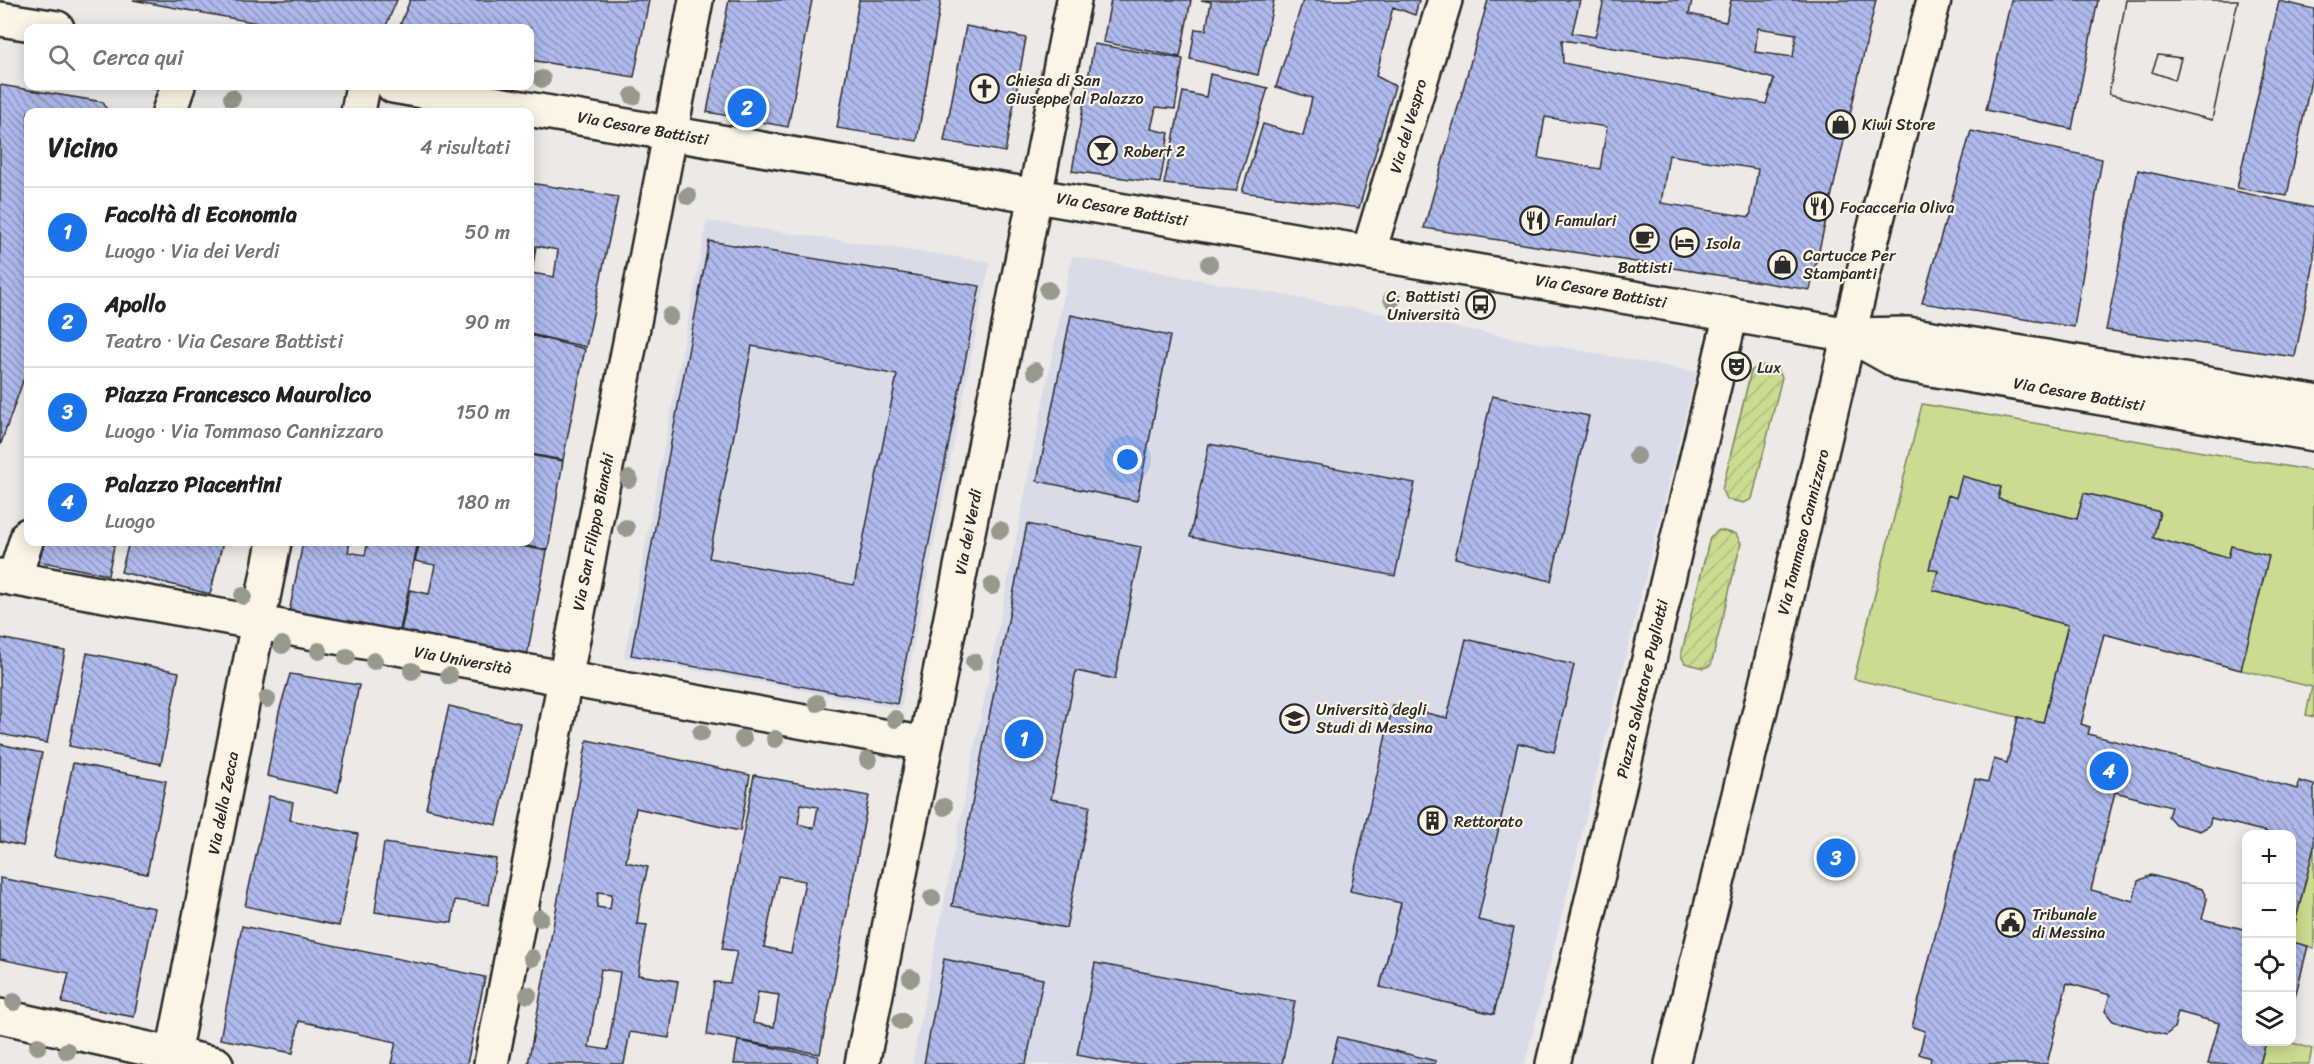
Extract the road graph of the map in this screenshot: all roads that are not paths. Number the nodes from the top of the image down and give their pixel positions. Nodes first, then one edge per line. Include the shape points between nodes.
1 (696, 0) edge
2 (1074, 0) edge
3 (1445, 0) edge
4 (1934, 0) edge
5 (0, 19) edge
6 (32, 24) edge
7 (177, 90) edge
8 (362, 90) edge
9 (417, 90) edge
10 (170, 108) edge
11 (359, 108) edge
12 (525, 108) edge
13 (534, 109) edge
14 (670, 132) junction
15 (1035, 194) junction
16 (1369, 251) junction
17 (1731, 314) junction
18 (1850, 335) junction
19 (2314, 402) edge
20 (2314, 434) edge
21 (24, 543) edge
22 (273, 546) edge
23 (7, 578) edge
24 (258, 624) junction
25 (565, 679) junction
26 (926, 744) junction
27 (0, 1016) edge
28 (172, 1059) edge
29 (216, 1064) edge
30 (491, 1064) edge
31 (862, 1064) edge
32 (1553, 1064) edge
33 (1672, 1064) edge

1 - 14 street, Via San Filippo Bianchi
2 - 15 street, Via dei Verdi
3 - 16 street, Via del Vespro
4 - 18 street, Via Tommaso Cannizzaro
5 - 6 street
7 - 10 street
8 - 11 street
9 - 12 street, Via Cesare Battisti
13 - 14 street, Via Cesare Battisti
14 - 15 street, Via Cesare Battisti
14 - 25 street, Via San Filippo Bianchi
15 - 16 street, Via Cesare Battisti
15 - 26 street, Via dei Verdi
16 - 17 street, Via Cesare Battisti
17 - 18 street, Via Cesare Battisti
17 - 32 street, Piazza Salvatore Pugliatti
18 - 19 street, Via Cesare Battisti via 1908,334
18 - 20 street, Via Cesare Battisti via 1902,364
18 - 33 street, Via Tommaso Cannizzaro
21 - 23 street
22 - 24 street, Via della Zecca
23 - 24 street, Via Università
24 - 25 street, Via Università
24 - 28 street, Via della Zecca
25 - 26 street, Via Università
25 - 30 street, Via San Filippo Bianchi
26 - 31 street, Via dei Verdi
27 - 28 street
28 - 29 street

